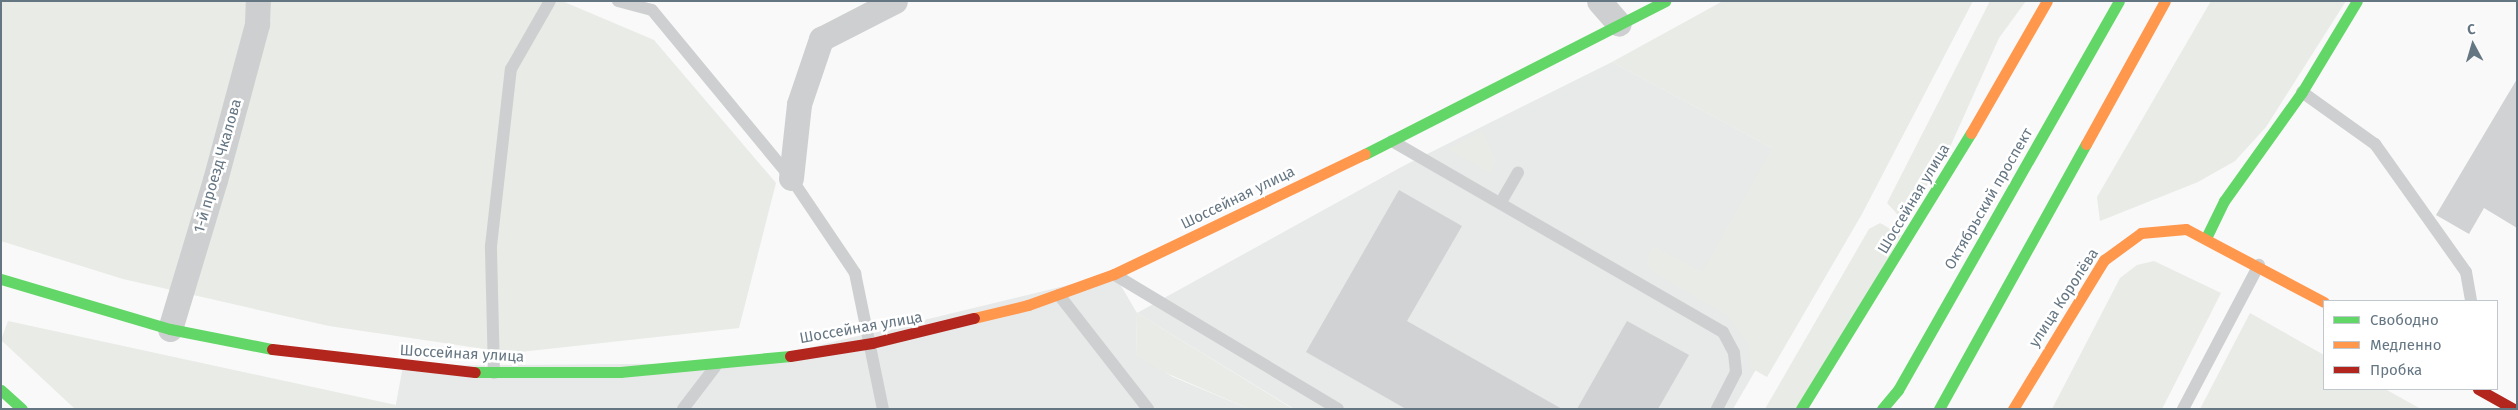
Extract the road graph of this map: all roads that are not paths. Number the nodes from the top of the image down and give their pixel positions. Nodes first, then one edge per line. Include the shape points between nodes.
1 (258, 1) edge
2 (550, 1) edge
3 (618, 1) edge
4 (895, 1) edge
5 (1599, 1) edge
6 (1665, 1) edge
7 (2047, 1) edge
8 (2119, 1) edge
9 (2166, 1) edge
10 (2357, 1) edge
11 (1619, 24) junction
12 (2302, 92) junction
13 (1392, 140) junction
14 (1518, 172) dead end
15 (791, 178) junction
16 (1501, 202) junction
17 (2206, 238) junction
18 (2259, 265) junction
19 (1114, 274) junction
20 (1, 279) edge
21 (1059, 295) junction
22 (2471, 300) edge
23 (2323, 301) edge
24 (170, 329) junction
25 (872, 343) junction
26 (717, 365) junction
27 (494, 373) junction
28 (1, 390) edge
29 (2480, 390) edge
30 (1152, 408) edge
31 (22, 409) edge
32 (683, 409) edge
33 (883, 409) edge
34 (1338, 409) edge
35 (1717, 409) edge
36 (1801, 409) edge
37 (1882, 409) edge
38 (1939, 409) edge
39 (2012, 409) edge
40 (2183, 409) edge
41 (2514, 409) edge

1 - 24 street, 1-й проезд Чкалова via 257,24 216,180
2 - 27 lane via 511,70 491,246
3 - 15 lane via 652,10
4 - 15 street via 821,40 800,104
5 - 11 street
6 - 11 main road, Шоссейная улица
7 - 36 main road, Шоссейная улица via 1914,231
8 - 37 main road, Октябрьский проспект via 1898,390
9 - 38 main road
10 - 12 main road
11 - 13 main road, Шоссейная улица
12 - 17 main road via 2224,201
12 - 22 lane via 2376,144 2466,272
13 - 16 lane
13 - 19 main road, Шоссейная улица
14 - 16 lane
15 - 25 lane via 855,273
16 - 35 lane via 1723,332 1734,353 1736,372
17 - 18 main road, улица Королёва
17 - 39 main road, улица Королёва via 2186,229 2156,229 2114,249
18 - 23 main road, улица Королёва
18 - 40 lane
19 - 21 main road, Шоссейная улица
19 - 34 lane
20 - 24 main road, Шоссейная улица
21 - 25 main road, Шоссейная улица
21 - 30 lane
24 - 27 main road, Шоссейная улица via 277,350
25 - 26 main road, Шоссейная улица
25 - 33 lane
26 - 27 main road, Шоссейная улица via 620,372
26 - 32 lane
28 - 31 main road
29 - 41 main road

